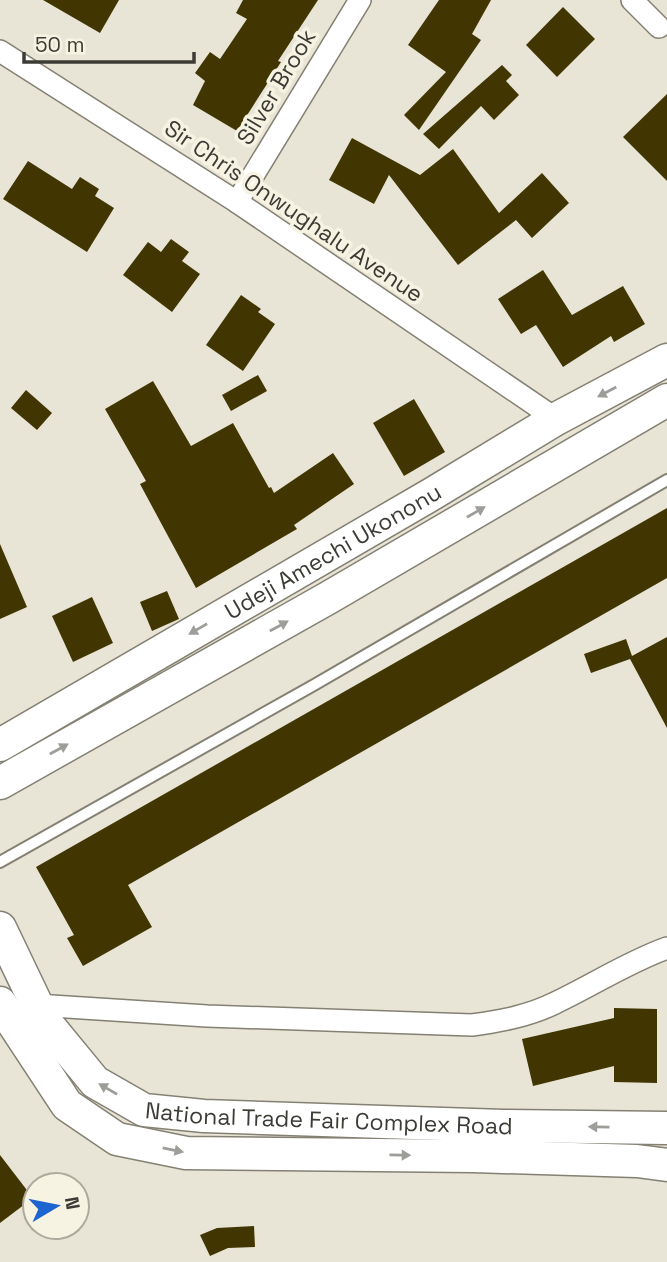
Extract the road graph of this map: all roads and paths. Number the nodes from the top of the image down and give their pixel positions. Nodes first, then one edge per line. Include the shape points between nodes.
1 (360, 0) edge
2 (632, 0) edge
3 (659, 27) dead end
4 (0, 51) edge
5 (237, 202) junction
6 (667, 360) edge
7 (667, 400) edge
8 (556, 419) junction
9 (667, 480) edge
10 (0, 745) edge
11 (0, 783) edge
12 (0, 862) edge
13 (0, 928) edge
14 (667, 948) edge
15 (0, 1003) edge
16 (36, 1005) junction
17 (667, 1128) edge
18 (667, 1165) edge

1 - 5 street, Silver Brook
2 - 3 street
4 - 5 street, Sir Chris Onwughalu Avenue
5 - 8 street, Sir Chris Onwughalu Avenue
6 -> 8 main road, Udeji Amechi Ukononu
11 -> 7 main road, Udeji Amechi Ukononu
8 -> 10 main road, Udeji Amechi Ukononu
9 - 12 lane
13 - 16 main road, National Trade Fair Complex Road
14 - 16 street via 554,1004 510,1019 472,1025
15 -> 18 main road, National Trade Fair Complex Road via 67,1105 117,1139 186,1153 500,1157
17 -> 16 main road, National Trade Fair Complex Road via 231,1117 144,1110 96,1082

